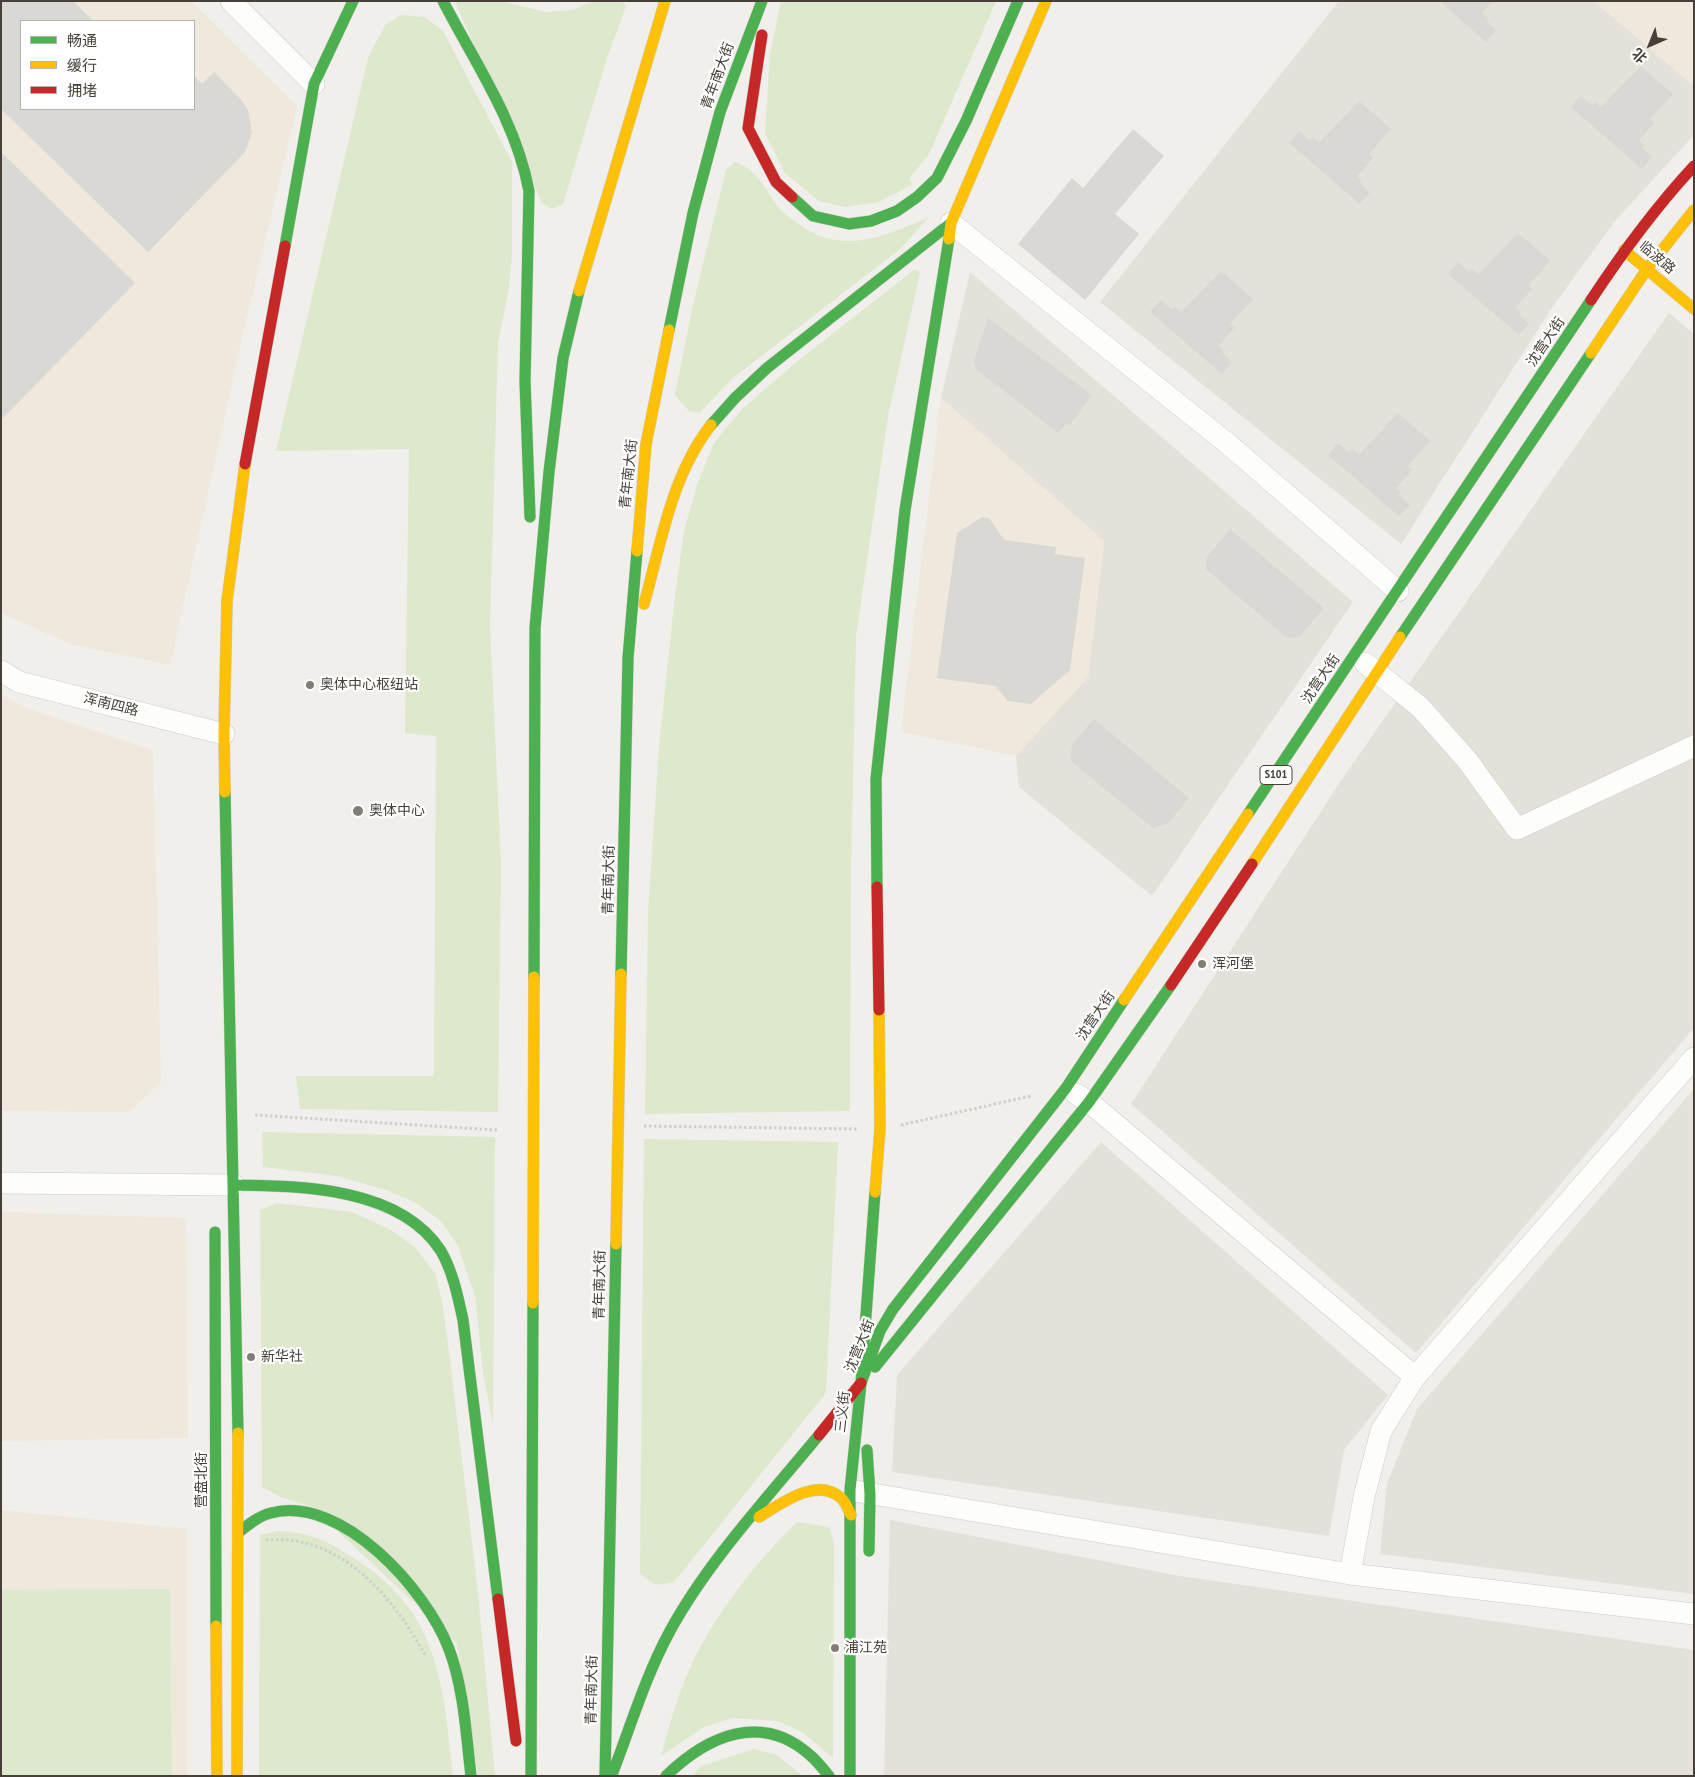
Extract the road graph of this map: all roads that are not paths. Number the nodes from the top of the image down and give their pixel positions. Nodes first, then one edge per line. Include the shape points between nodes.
1 (231, 1) edge
2 (353, 1) edge
3 (443, 1) edge
4 (665, 1) edge
5 (762, 1) edge
6 (768, 1) edge
7 (1018, 1) edge
8 (1046, 1) edge
9 (314, 84) junction
10 (1694, 166) edge
11 (1694, 210) edge
12 (951, 222) junction
13 (1651, 248) junction
14 (1624, 250) junction
15 (1646, 269) junction
16 (1694, 309) edge
17 (1398, 591) junction
18 (535, 628) junction
19 (1355, 656) junction
20 (628, 658) junction
21 (1, 670) edge
22 (1377, 672) junction
23 (224, 734) junction
24 (1694, 746) edge
25 (1694, 1058) edge
26 (1066, 1088) junction
27 (1089, 1102) junction
28 (1, 1183) edge
29 (221, 1187) junction
30 (215, 1223) dead end
31 (1415, 1377) junction
32 (861, 1383) junction
33 (860, 1492) junction
34 (851, 1515) junction
35 (744, 1526) junction
36 (238, 1537) junction
37 (869, 1562) dead end
38 (1350, 1574) junction
39 (1694, 1614) edge
40 (519, 1766) edge
41 (216, 1776) edge
42 (237, 1776) edge
43 (471, 1776) edge
44 (530, 1776) edge
45 (605, 1776) edge
46 (612, 1776) edge
47 (666, 1776) edge
48 (829, 1776) edge
49 (850, 1776) edge

1 - 9 street
2 - 9 main road
3 - 18 main road via 518,146 527,171 525,381
4 - 18 main road via 585,268 563,358
5 - 20 main road, 青年南大街 via 720,112 693,213 667,336 646,444
6 - 7 main road via 748,128 776,182 813,216 849,224 871,221 898,211 937,178 966,121
8 - 12 main road
9 - 23 main road via 236,516 227,602
10 - 13 main road, 沈营大街 / S101 via 1670,192
11 - 13 main road, 沈营大街 / S101
12 - 17 street via 1227,443
12 - 20 main road via 751,381 716,417 694,450 680,480
12 - 32 main road via 905,510 876,779 880,1129
13 - 14 main road, 沈营大街 / S101
13 - 15 main road, 沈营大街 / S101
14 - 15 main road, 临波路
14 - 17 main road, 沈营大街 / S101
15 - 16 main road, 临波路
15 - 22 main road, 沈营大街 / S101
17 - 19 main road, 沈营大街 / S101
18 - 44 main road
19 - 22 street
19 - 26 main road, 沈营大街 / S101
20 - 45 main road, 青年南大街
21 - 23 street, 浑南四路 via 19,682
22 - 24 street via 1420,706 1467,760 1517,829
22 - 27 main road, 沈营大街 / S101 via 1195,952
23 - 29 main road via 233,1113
25 - 31 street
26 - 27 street
26 - 32 main road, 沈营大街 / S101 via 893,1309 880,1331
27 - 31 street
27 - 32 main road, 沈营大街 / S101
28 - 29 street
29 - 36 main road
29 - 40 main road via 294,1185 322,1188 376,1204 397,1212 416,1226 434,1241 446,1260 463,1320
30 - 41 main road, 营盘北街
31 - 38 street via 1381,1431 1364,1497
32 - 33 main road, 三义街
32 - 33 main road, 三义街
32 - 35 main road
33 - 34 main road, 三义街
33 - 37 main road, 三义街
33 - 38 street
34 - 35 main road via 841,1498 830,1492 815,1491 801,1493
34 - 49 main road, 三义街
35 - 46 main road via 701,1582 670,1631 641,1694
36 - 42 main road
36 - 43 main road via 255,1521 275,1512 317,1516 353,1532 396,1567 434,1616 450,1650
38 - 39 street
47 - 48 main road via 700,1746 750,1731 782,1737 800,1747

